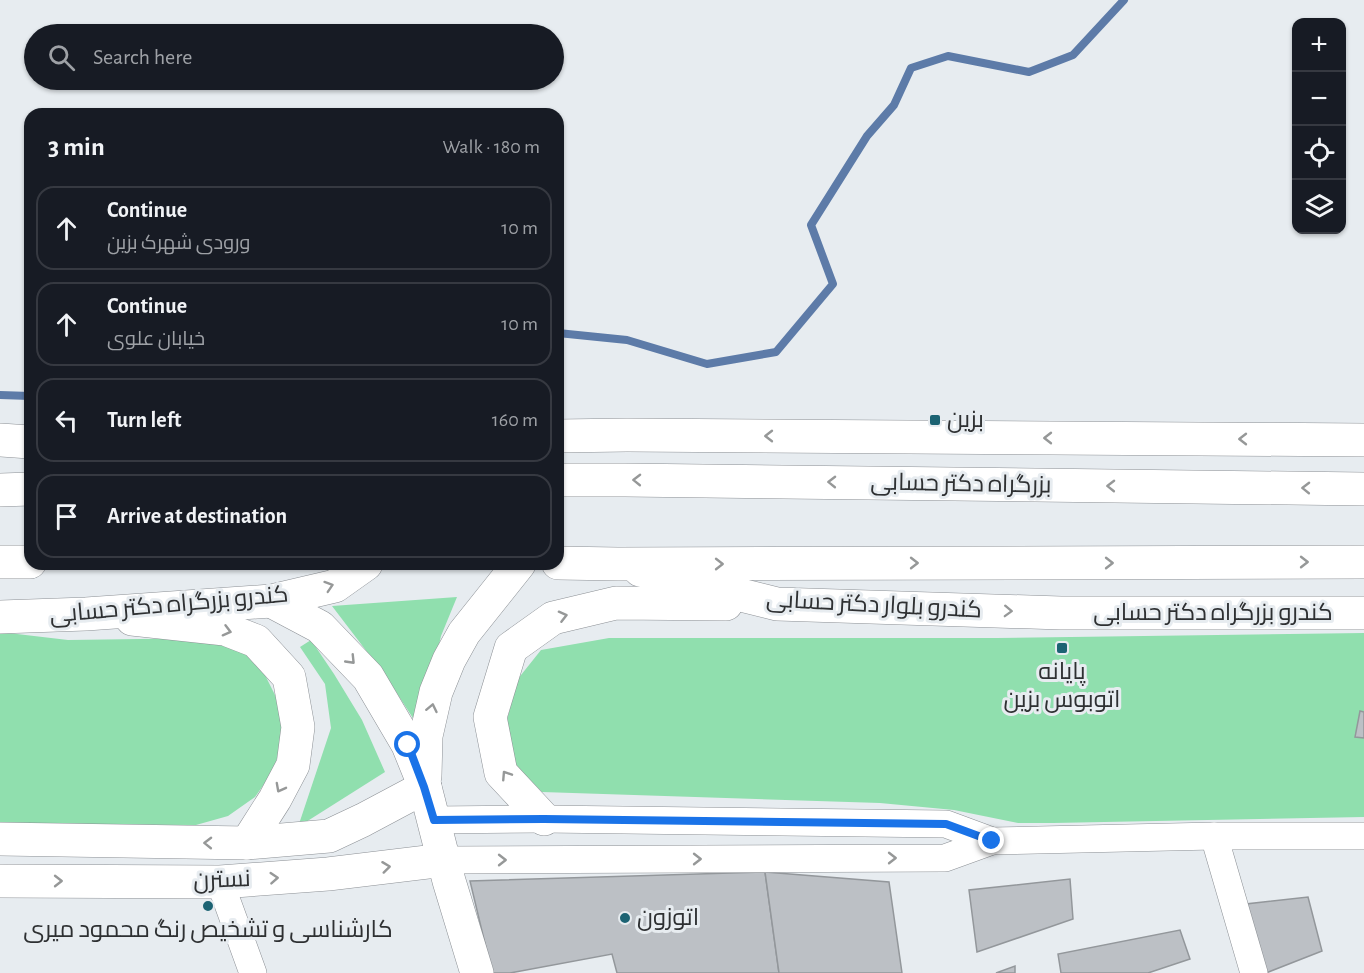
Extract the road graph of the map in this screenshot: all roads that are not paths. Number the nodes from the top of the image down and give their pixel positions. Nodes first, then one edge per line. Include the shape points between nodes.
1 (564, 436) edge
2 (0, 440) edge
3 (1364, 440) edge
4 (24, 442) edge
5 (564, 480) edge
6 (24, 489) edge
7 (1364, 489) edge
8 (0, 490) edge
9 (0, 562) edge
10 (24, 562) edge
11 (564, 562) edge
12 (1364, 562) edge
13 (618, 564) junction
14 (358, 570) edge
15 (514, 570) edge
16 (271, 601) junction
17 (777, 604) junction
18 (1061, 613) joint
19 (1364, 613) edge
20 (86, 614) junction
21 (0, 617) edge
22 (424, 787) junction
23 (544, 819) junction
24 (434, 820) junction
25 (329, 836) junction
26 (1214, 836) junction
27 (1364, 836) edge
28 (0, 839) edge
29 (992, 841) junction
30 (247, 843) junction
31 (444, 860) junction
32 (328, 874) junction
33 (0, 881) edge
34 (220, 882) junction
35 (253, 973) edge
36 (477, 973) edge
37 (1254, 973) edge

3 -> 1 main road
2 - 4 main road
7 -> 5 main road, بزرگراه دکتر حسابی
6 - 8 main road
9 - 10 main road
11 - 13 main road
13 -> 12 main road
13 - 17 main road, کندرو بلوار دکتر حسابی
16 -> 14 main road, کندرو بزرگراه دکتر حسابی via 335,586
22 -> 15 main road via 426,736 436,692 449,660 464,633
16 - 20 main road, کندرو بزرگراه دکتر حسابی
16 -> 22 main road via 320,627 368,676 408,745
17 -> 18 main road, کندرو بلوار دکتر حسابی
23 -> 17 main road via 501,773 490,717 511,648 553,618 616,603
18 - 19 main road, کندرو بزرگراه دکتر حسابی
20 - 21 main road, کندرو بزرگراه دکتر حسابی
20 -> 30 main road via 225,629 256,641 289,677 298,727 293,765
22 - 24 main road
22 - 25 main road, نسترن
23 - 24 street
23 - 29 street via 946,824
24 - 31 main road
25 - 30 main road, نسترن
25 - 32 main road via 343,844 343,859
26 - 27 street
26 - 29 street
26 - 37 street
30 -> 28 main road, نسترن
31 -> 29 street via 945,858
32 -> 31 main road, نسترن
31 - 36 main road
34 -> 32 main road, نسترن
33 -> 34 main road, نسترن
34 - 35 street

